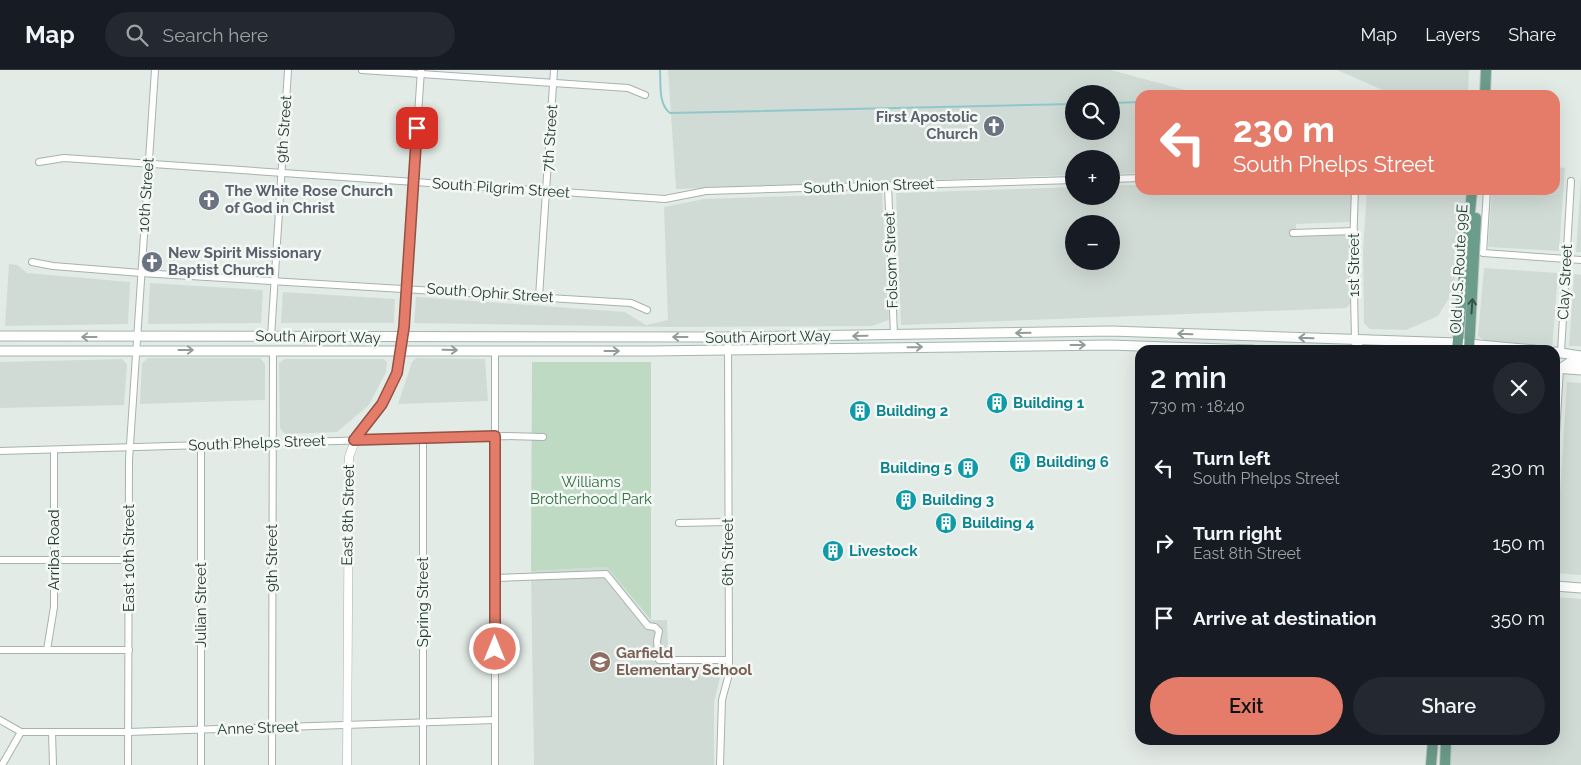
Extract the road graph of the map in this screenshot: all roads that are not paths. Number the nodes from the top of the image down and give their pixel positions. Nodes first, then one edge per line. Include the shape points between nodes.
1 (155, 70) edge
2 (288, 70) edge
3 (362, 70) edge
4 (554, 70) edge
5 (1480, 70) edge
6 (1486, 70) edge
7 (421, 72) edge
8 (554, 83) junction
9 (1479, 90) edge
10 (1485, 90) edge
11 (645, 95) dead end
12 (39, 162) dead end
13 (148, 164) junction
14 (281, 173) junction
15 (1135, 178) edge
16 (1120, 179) edge
17 (1065, 180) edge
18 (1571, 181) dead end
19 (414, 182) junction
20 (888, 185) junction
21 (546, 191) junction
22 (1355, 195) edge
23 (1472, 195) edge
24 (1479, 195) edge
25 (1487, 195) edge
26 (665, 199) joint
27 (1354, 231) junction
28 (1293, 232) dead end
29 (1566, 259) junction
30 (1581, 260) edge
31 (32, 262) dead end
32 (141, 273) junction
33 (273, 282) junction
34 (406, 289) junction
35 (539, 296) junction
36 (647, 310) dead end
37 (894, 335) junction
38 (0, 336) edge
39 (138, 337) junction
40 (270, 337) junction
41 (728, 337) junction
42 (403, 338) junction
43 (1355, 340) junction
44 (1358, 345) edge
45 (1440, 345) edge
46 (1457, 345) edge
47 (1469, 345) edge
48 (1558, 345) edge
49 (1135, 346) edge
50 (401, 349) junction
51 (728, 350) junction
52 (0, 351) edge
53 (137, 351) junction
54 (495, 351) junction
55 (273, 352) junction
56 (1560, 354) edge
57 (1581, 356) edge
58 (1581, 362) edge
59 (1560, 368) edge
60 (1560, 369) edge
61 (1581, 370) edge
62 (495, 436) junction
63 (543, 437) dead end
64 (423, 439) junction
65 (354, 440) junction
66 (273, 442) junction
67 (201, 445) junction
68 (130, 447) junction
69 (54, 450) junction
70 (0, 451) edge
71 (728, 522) junction
72 (679, 524) dead end
73 (0, 560) edge
74 (54, 560) junction
75 (128, 560) junction
76 (495, 578) junction
77 (1560, 586) edge
78 (1581, 588) edge
79 (0, 650) edge
80 (47, 650) junction
81 (128, 650) junction
82 (729, 660) junction
83 (0, 720) edge
84 (495, 720) junction
85 (423, 722) junction
86 (347, 724) junction
87 (272, 727) junction
88 (201, 730) junction
89 (21, 732) junction
90 (52, 732) junction
91 (128, 732) junction
92 (1433, 745) edge
93 (1446, 745) edge
94 (1450, 745) edge
95 (2, 765) edge
96 (53, 765) edge
97 (128, 765) edge
98 (201, 765) edge
99 (272, 765) edge
100 (347, 765) edge
101 (423, 765) edge
102 (495, 765) edge
103 (720, 765) edge
104 (1431, 765) edge
105 (1445, 765) edge
106 (1449, 765) edge

1 - 13 street, 10th Street
2 - 14 street, 9th Street
3 - 7 street
4 - 8 street, 7th Street
5 - 9 main road
6 - 10 main road
7 - 8 street
7 - 19 street, East 8th Street
8 - 11 street via 628,88
8 - 21 street, 7th Street
12 - 13 street, South Pilgrim Street via 64,158
13 - 14 street, South Pilgrim Street
13 - 32 street, 10th Street
14 - 19 street, South Pilgrim Street
14 - 33 street, 9th Street
15 - 16 street
17 - 20 street, South Union Street
18 - 29 street, Clay Street
19 - 21 street, South Pilgrim Street
19 - 34 street, East 8th Street
20 - 26 street, South Union Street via 706,191
20 - 37 street, Folsom Street
21 - 26 street, South Pilgrim Street
21 - 35 street, 7th Street
22 - 27 street, 1st Street
23 - 46 main road
47 -> 24 main road, Old U.S. Route 99E
25 - 29 street via 1483,253
27 - 28 street
27 - 43 street, 1st Street
29 - 30 street
29 - 48 street, Clay Street
31 - 32 street, South Ophir Street
32 - 33 street, South Ophir Street
32 - 39 street, 10th Street
33 - 34 street, South Ophir Street
33 - 40 street, 9th Street
34 - 35 street, South Ophir Street
34 - 42 street, East 8th Street
35 - 36 street, South Ophir Street via 630,303
37 -> 41 main road, South Airport Way
43 -> 37 main road, South Airport Way via 1111,331
39 -> 38 main road, South Airport Way
39 - 40 main road, South Airport Way
39 - 53 street, 10th Street
40 - 42 main road, South Airport Way
41 -> 42 main road, South Airport Way
41 - 51 street, 6th Street
42 - 50 street, East 8th Street
43 - 44 main road
43 - 45 main road, South Airport Way
51 -> 49 main road, South Airport Way
50 -> 54 main road, South Airport Way
50 - 55 main road, South Airport Way
50 - 65 street, East 8th Street via 397,373 388,395
54 -> 51 main road, South Airport Way
51 - 71 street, 6th Street
52 - 53 main road, South Airport Way
53 -> 55 main road, South Airport Way
53 - 68 street, East 10th Street
54 - 62 street
55 - 66 street, 9th Street
56 - 57 main road
58 - 59 main road
60 - 61 main road
62 - 63 street, South Phelps Street
62 - 64 street, South Phelps Street
62 - 76 street
64 - 65 street, South Phelps Street
64 - 85 street, Spring Street
65 - 66 street, South Phelps Street
65 - 86 street, East 8th Street via 348,464
66 - 67 street, South Phelps Street
66 - 87 street, 9th Street
67 - 68 street, South Phelps Street
67 - 88 street, Julian Street
68 - 69 street, South Phelps Street
68 - 75 street, East 10th Street
69 - 70 street, South Phelps Street
69 - 74 street, Arriba Road
71 - 72 street
71 - 82 street, 6th Street
73 - 74 street
74 - 75 street
74 - 80 street, Arriba Road via 54,607
75 - 81 street, East 10th Street
76 - 82 street via 606,574 648,626 659,631 659,660
76 - 84 street
77 - 78 main road
79 - 80 street
80 - 81 street
81 - 91 street, East 10th Street
82 - 103 street, 6th Street via 722,700
83 - 89 street
84 - 85 street, Anne Street
84 - 102 street
85 - 86 street, Anne Street
85 - 101 street, Spring Street
86 - 87 street, Anne Street
86 - 100 street, East 8th Street
87 - 88 street, Anne Street
87 - 99 street, 9th Street
88 - 91 street, Anne Street
88 - 98 street, Julian Street
89 - 90 street, Anne Street
89 - 95 street
90 - 91 street, Anne Street
90 - 96 street
91 - 97 street, East 10th Street
92 - 104 main road
93 - 105 main road
94 - 106 main road

